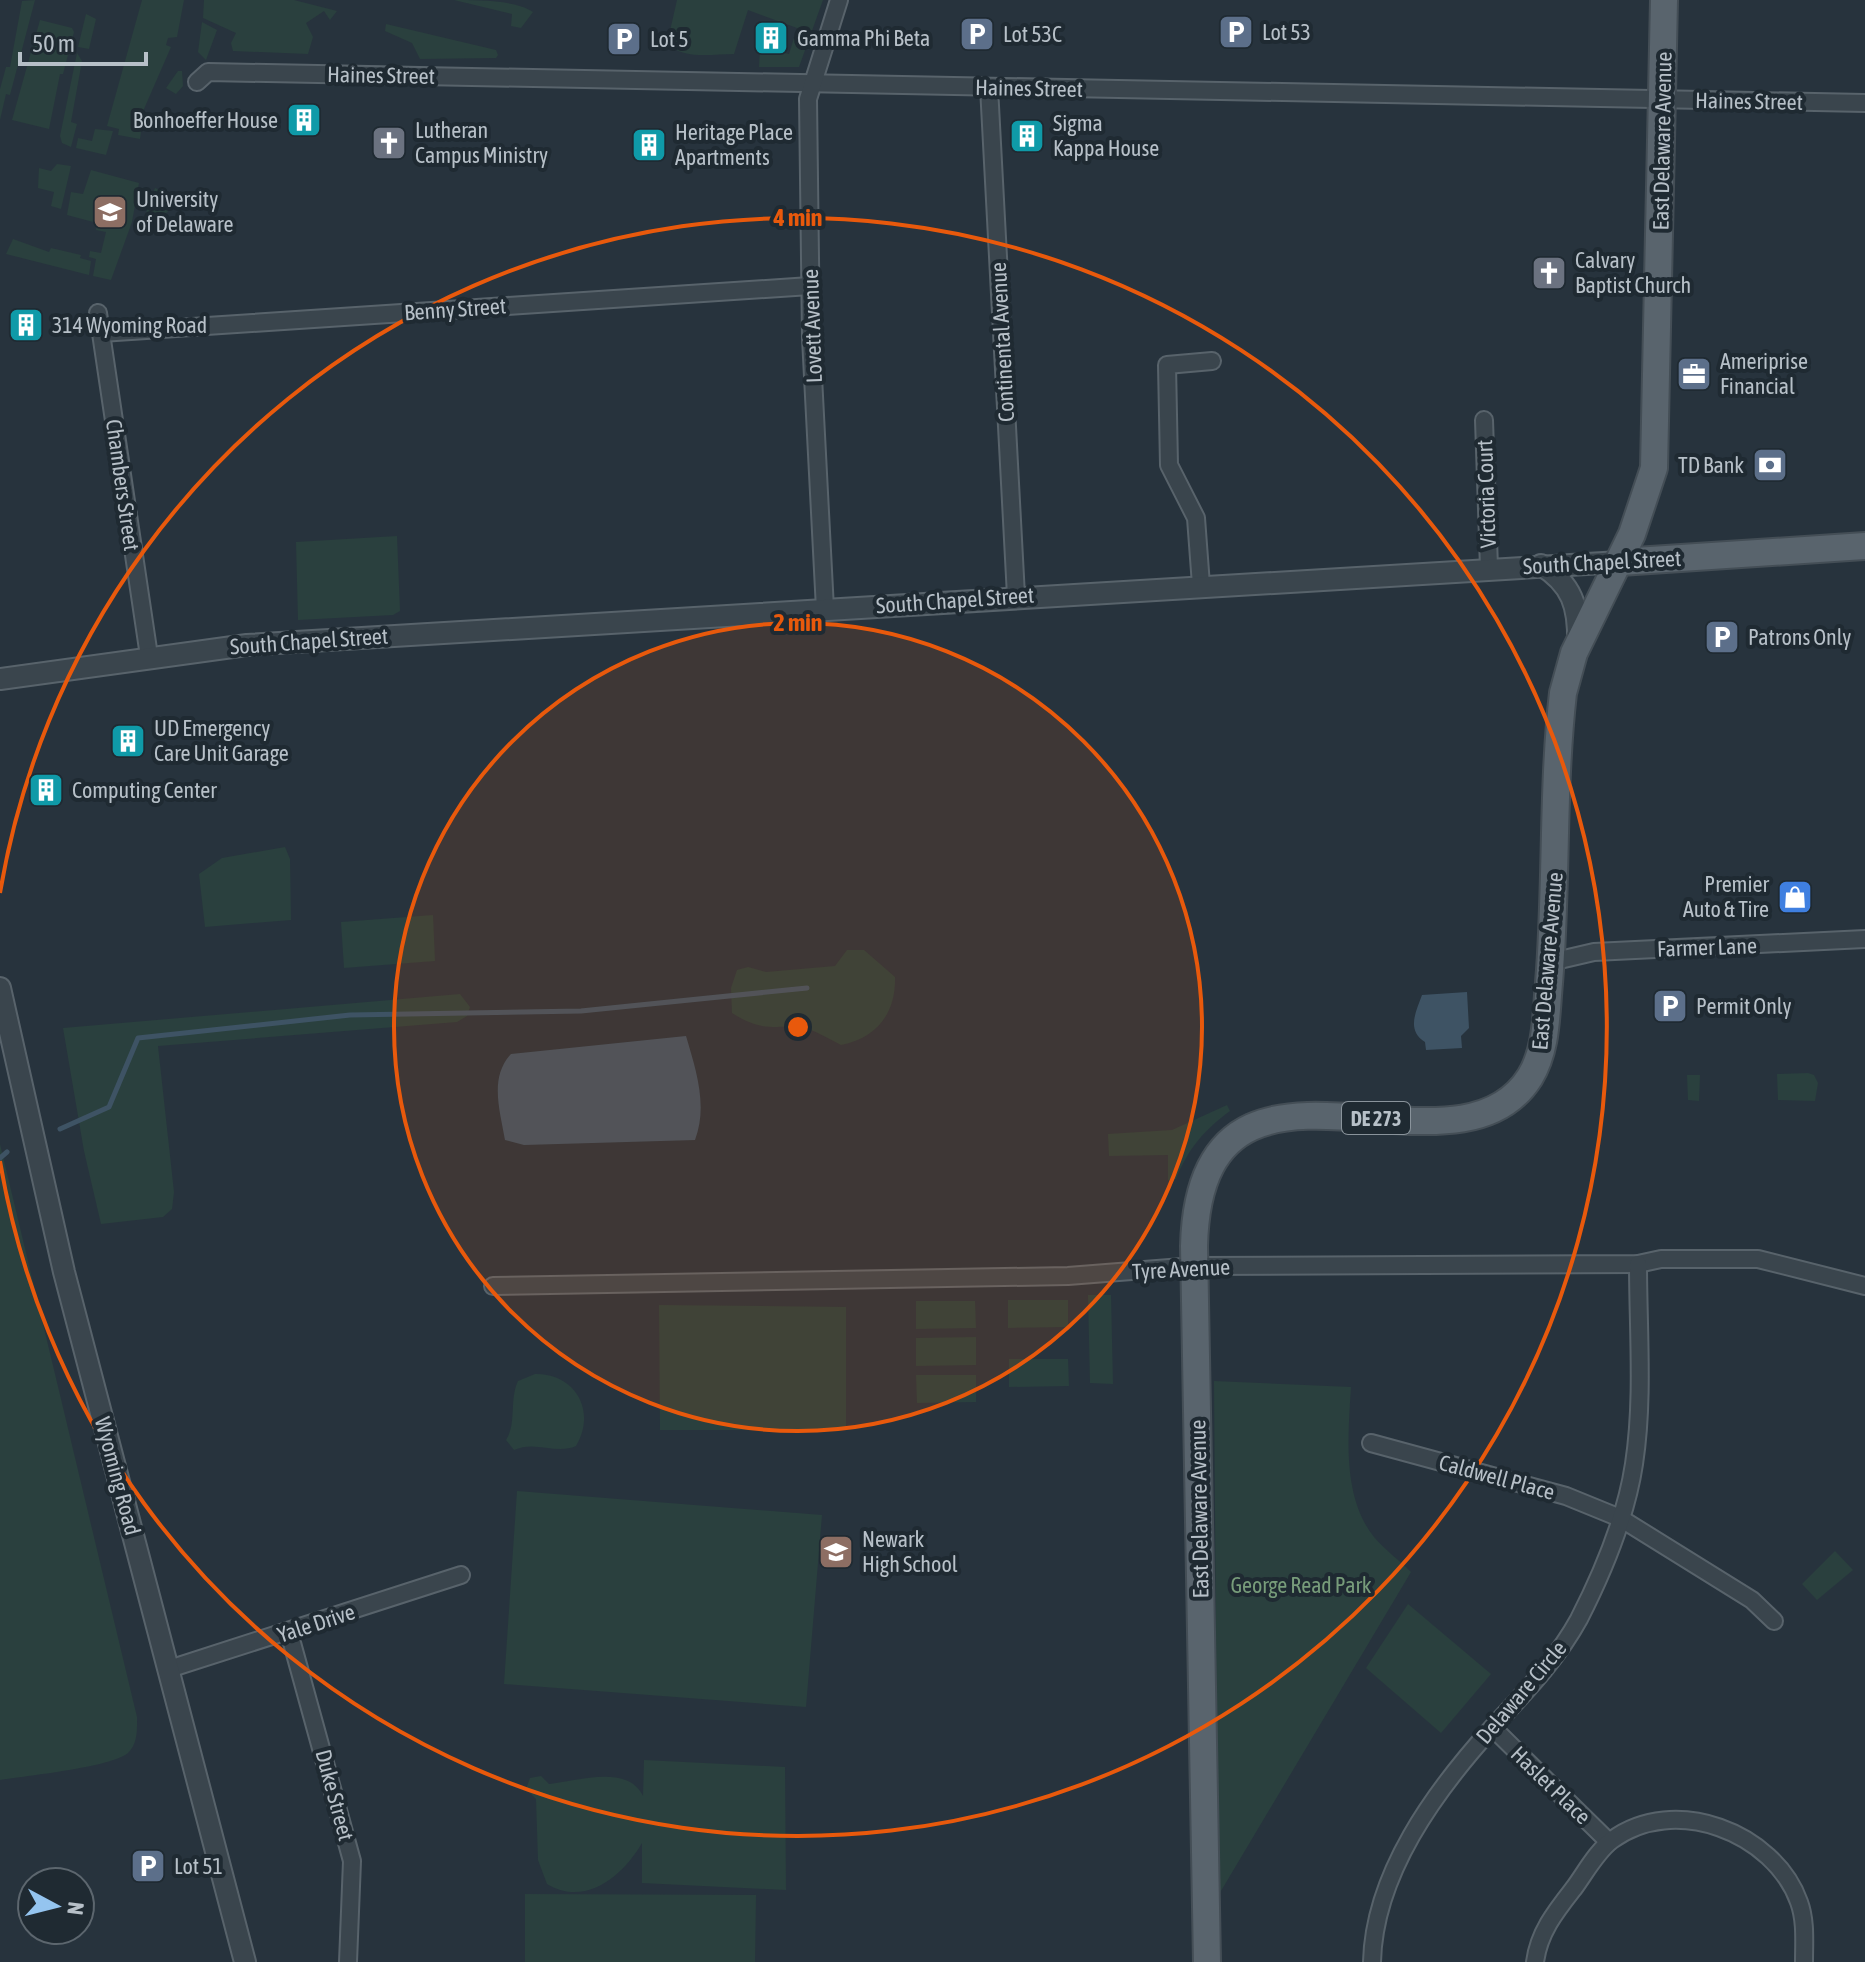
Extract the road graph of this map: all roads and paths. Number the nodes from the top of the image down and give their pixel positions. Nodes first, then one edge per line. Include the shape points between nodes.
1 (839, 0) edge
2 (1664, 0) edge
3 (197, 82) dead end
4 (810, 85) junction
5 (989, 87) junction
6 (1662, 100) junction
7 (1865, 103) edge
8 (810, 286) junction
9 (98, 313) dead end
10 (101, 333) junction
11 (1212, 361) dead end
12 (1484, 420) dead end
13 (1865, 546) edge
14 (1620, 562) junction
15 (1541, 565) junction
16 (1489, 568) junction
17 (1201, 585) junction
18 (1016, 596) junction
19 (825, 609) junction
20 (1578, 642) junction
21 (149, 656) junction
22 (0, 679) edge
23 (1865, 939) edge
24 (1551, 962) junction
25 (0, 988) edge
26 (1638, 1264) junction
27 (1195, 1266) junction
28 (493, 1286) dead end
29 (1865, 1286) edge
30 (1371, 1443) dead end
31 (1620, 1518) junction
32 (461, 1575) dead end
33 (1774, 1621) dead end
34 (289, 1632) junction
35 (169, 1669) junction
36 (1493, 1728) junction
37 (1609, 1842) junction
38 (245, 1962) edge
39 (348, 1962) edge
40 (1207, 1962) edge
41 (1372, 1962) edge
42 (1535, 1962) edge
43 (1804, 1962) edge

1 - 4 street, Lovett Avenue
2 - 6 main road, East Delaware Avenue / DE 273
3 - 4 street, Haines Street via 208,72
4 - 5 street, Haines Street
4 - 8 street, Lovett Avenue
5 - 6 street, Haines Street
5 - 18 street, Continental Avenue
6 - 7 street, Haines Street
6 - 14 main road, East Delaware Avenue / DE 273 via 1654,468
8 - 10 street, Benny Street
8 - 19 street, Lovett Avenue
9 - 10 street, Chambers Street
10 - 21 street, Chambers Street
11 - 17 street via 1167,365 1169,465 1196,518
12 - 16 street, Victoria Court
13 - 14 main road, South Chapel Street
14 - 15 street, South Chapel Street
14 - 20 main road, East Delaware Avenue / DE 273
15 - 16 street, South Chapel Street
15 - 20 street via 1571,593
16 - 17 street, South Chapel Street
17 - 18 street, South Chapel Street
18 - 19 street, South Chapel Street
19 - 21 street, South Chapel Street via 247,645
20 - 24 main road, East Delaware Avenue / DE 273 via 1560,717
21 - 22 street, South Chapel Street
23 - 24 street, Farmer Lane via 1594,952
24 - 27 main road, East Delaware Avenue / DE 273 via 1543,1046 1517,1092 1496,1109 1472,1117 1297,1118 1245,1130 1221,1151 1203,1180 1195,1214
25 - 35 street, Wyoming Road via 57,1243
26 - 27 street, Tyre Avenue
26 - 29 street, Tyre Avenue via 1661,1259 1758,1259
26 - 31 street, Delaware Circle via 1637,1441
27 - 28 street, Tyre Avenue via 1068,1276
27 - 40 main road, East Delaware Avenue / DE 273
30 - 31 street, Caldwell Place via 1566,1496
31 - 33 street, Caldwell Place via 1752,1600
31 - 36 street, Delaware Circle via 1593,1589 1560,1650
32 - 34 street, Yale Drive
34 - 35 street, Yale Drive
34 - 39 street, Duke Street via 352,1861
35 - 38 street, Wyoming Road
36 - 37 street, Haslet Place
36 - 41 street, Delaware Circle via 1451,1775 1412,1836 1379,1916
37 - 42 street via 1549,1920
37 - 43 street via 1630,1829 1687,1820 1719,1827 1754,1845 1781,1869 1799,1902

